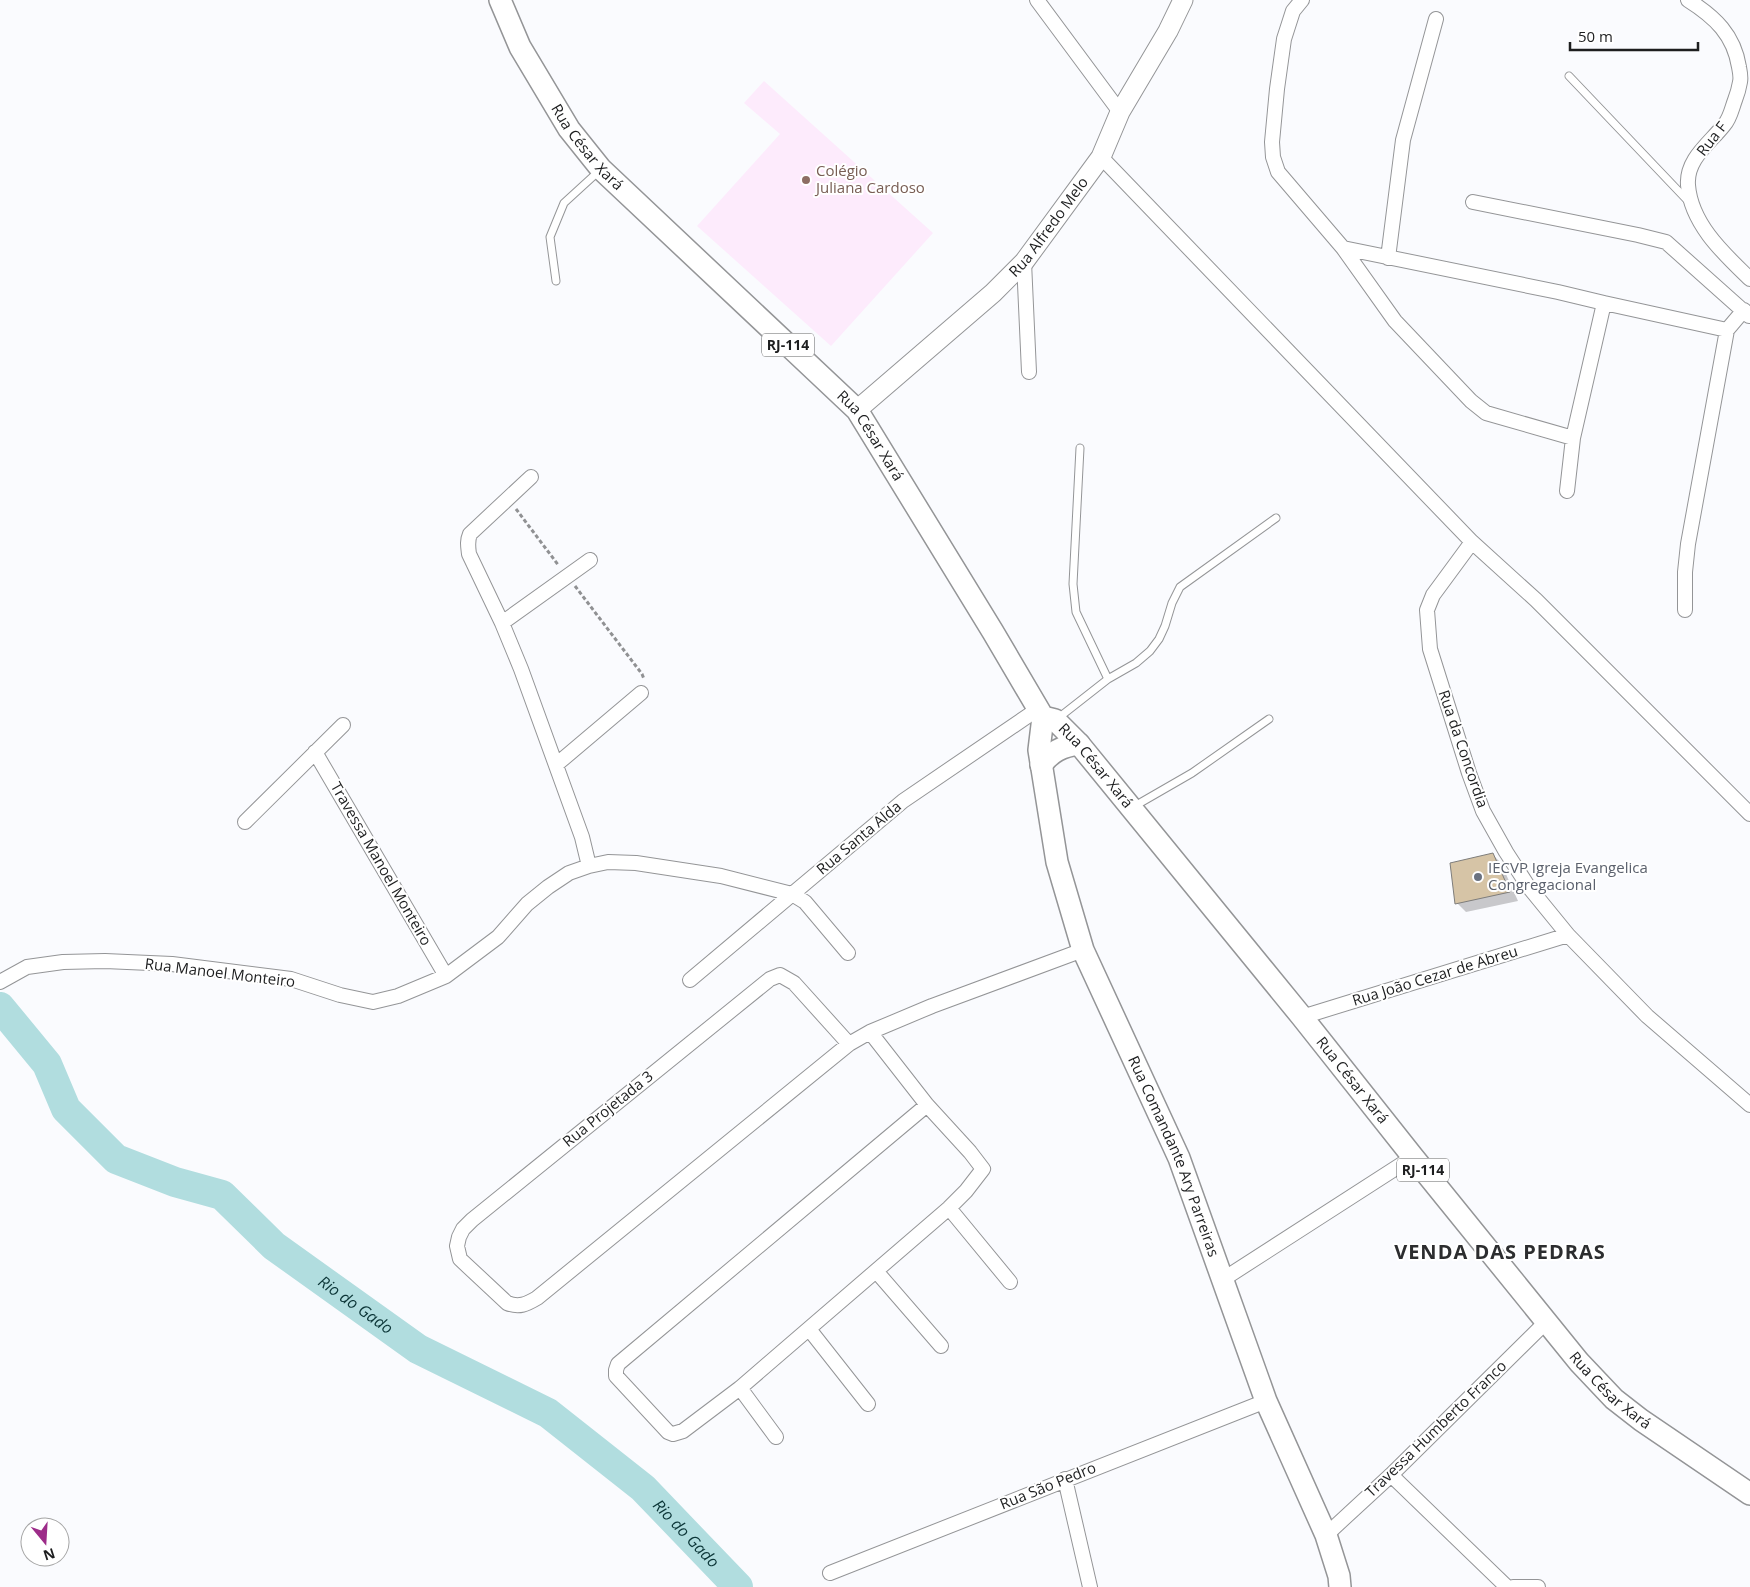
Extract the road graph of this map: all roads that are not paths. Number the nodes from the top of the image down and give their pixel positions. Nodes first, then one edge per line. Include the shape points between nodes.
1 (500, 0) edge
2 (1037, 0) edge
3 (1183, 0) edge
4 (1302, 0) edge
5 (1688, 0) edge
6 (1436, 19) dead end
7 (1569, 76) dead end
8 (1120, 112) junction
9 (1101, 157) junction
10 (601, 169) junction
11 (1473, 202) dead end
12 (1693, 207) junction
13 (1343, 248) junction
14 (1388, 258) junction
15 (1024, 262) junction
16 (1750, 279) edge
17 (556, 281) dead end
18 (1604, 304) junction
19 (1747, 313) edge
20 (1727, 330) junction
21 (1028, 372) dead end
22 (857, 410) junction
23 (1573, 438) junction
24 (1080, 448) dead end
25 (530, 477) dead end
26 (1567, 491) dead end
27 (1276, 518) dead end
28 (1472, 542) junction
29 (590, 560) dead end
30 (1685, 610) dead end
31 (502, 623) junction
32 (1108, 679) junction
33 (641, 693) road end
34 (1045, 716) junction
35 (1269, 719) dead end
36 (343, 725) dead end
37 (1079, 744) junction
38 (315, 752) junction
39 (556, 764) junction
40 (1041, 765) junction
41 (1131, 808) junction
42 (1750, 814) edge
43 (245, 822) dead end
44 (589, 866) junction
45 (792, 894) junction
46 (1568, 935) junction
47 (1083, 950) junction
48 (848, 953) dead end
49 (446, 976) junction
50 (690, 980) dead end
51 (0, 982) edge
52 (1302, 1017) junction
53 (870, 1032) junction
54 (849, 1044) junction
55 (927, 1105) junction
56 (1750, 1105) edge
57 (1413, 1157) junction
58 (949, 1208) junction
59 (876, 1271) junction
60 (1222, 1280) junction
61 (1010, 1282) dead end
62 (1546, 1322) junction
63 (809, 1329) junction
64 (941, 1346) dead end
65 (740, 1388) junction
66 (1266, 1400) junction
67 (868, 1404) dead end
68 (776, 1437) dead end
69 (1391, 1475) junction
70 (1065, 1480) junction
71 (1749, 1494) edge
72 (1326, 1535) junction
73 (830, 1573) dead end
74 (1090, 1587) edge
75 (1340, 1587) edge
76 (1514, 1587) edge
77 (1538, 1587) edge

1 - 10 main road, Rua César Xará / RJ-114 via 520,47 564,121
2 - 8 street
3 - 8 street, Rua Alfredo Melo
4 - 13 street via 1294,11 1284,38 1273,158 1278,172
5 - 12 street, Rua F via 1725,30 1737,55 1741,80 1726,123 1700,152 1690,169 1688,185
6 - 14 street via 1403,140
7 - 12 lane
8 - 9 street, Rua Alfredo Melo
9 - 15 street, Rua Alfredo Melo
9 - 28 street
10 - 17 lane via 564,203 550,237
10 - 22 main road, Rua César Xará / RJ-114
11 - 19 street via 1666,242
12 - 16 street, Rua F via 1702,226 1724,254
13 - 14 street
13 - 23 street via 1396,321 1471,401 1486,413
14 - 18 street
15 - 21 street
15 - 22 street, Rua Alfredo Melo
18 - 20 street
18 - 23 street
19 - 20 street
20 - 30 street via 1688,544
22 - 34 main road, Rua César Xará / RJ-114
23 - 26 street
24 - 32 lane via 1073,584 1076,612
25 - 31 street via 468,539 469,554
27 - 32 lane via 1180,588 1154,645 1136,663
28 - 42 street via 1536,600
28 - 46 street, Rua da Concordia via 1430,602 1427,610 1430,649 1483,810 1528,886
29 - 31 street
31 - 39 street
32 - 34 lane
33 - 39 street
34 - 37 main road, Rua César Xará / RJ-114
34 - 40 main road, Rua Comandante Ary Parreiras via 1039,750
34 - 45 street, Rua Santa Alda via 903,801
35 - 41 lane via 1192,773
36 - 38 street
37 - 40 main road via 1057,750
37 - 41 main road, Rua César Xará / RJ-114
38 - 43 street
38 - 49 street, Travessa Manoel Monteiro
39 - 44 street
40 - 47 main road, Rua Comandante Ary Parreiras via 1057,862
41 - 52 main road, Rua César Xará / RJ-114
44 - 45 street, Rua Manoel Monteiro via 608,862 655,866 721,876
44 - 49 street, Rua Manoel Monteiro via 569,873 548,887 527,904 498,936
45 - 48 street, Rua Manoel Monteiro via 805,902
45 - 50 street, Rua Santa Alda
46 - 52 street, Rua João Cezar de Abreu
46 - 56 street, Rua da Concordia via 1647,1016
47 - 53 street
47 - 60 main road, Rua Comandante Ary Parreiras via 1179,1158
49 - 51 street, Rua Manoel Monteiro via 398,996 373,1002 291,980 172,964 63,962 27,967
52 - 57 main road, Rua César Xará / RJ-114
53 - 54 street
53 - 55 street
54 - 54 street, Rua Projetada 3 via 527,1304 507,1303 460,1259 459,1237 472,1220 770,979 780,975 794,983
55 - 58 street via 983,1169
55 - 65 street via 618,1364 616,1370 616,1376 673,1434 683,1431
57 - 60 street
57 - 62 main road, Rua César Xará / RJ-114
58 - 59 street
58 - 61 street
59 - 63 street
59 - 64 street
60 - 66 main road, Rua Comandante Ary Parreiras
62 - 69 street, Travessa Humberto Franco
62 - 71 main road, Rua César Xará / RJ-114 via 1614,1399
63 - 65 street
63 - 67 street
65 - 68 street
66 - 70 street, Rua São Pedro
66 - 72 main road, Rua Comandante Ary Parreiras
69 - 72 street, Travessa Humberto Franco
69 - 76 street
70 - 73 street, Rua São Pedro
70 - 74 street
72 - 75 main road, Rua Comandante Ary Parreiras
76 - 77 street

